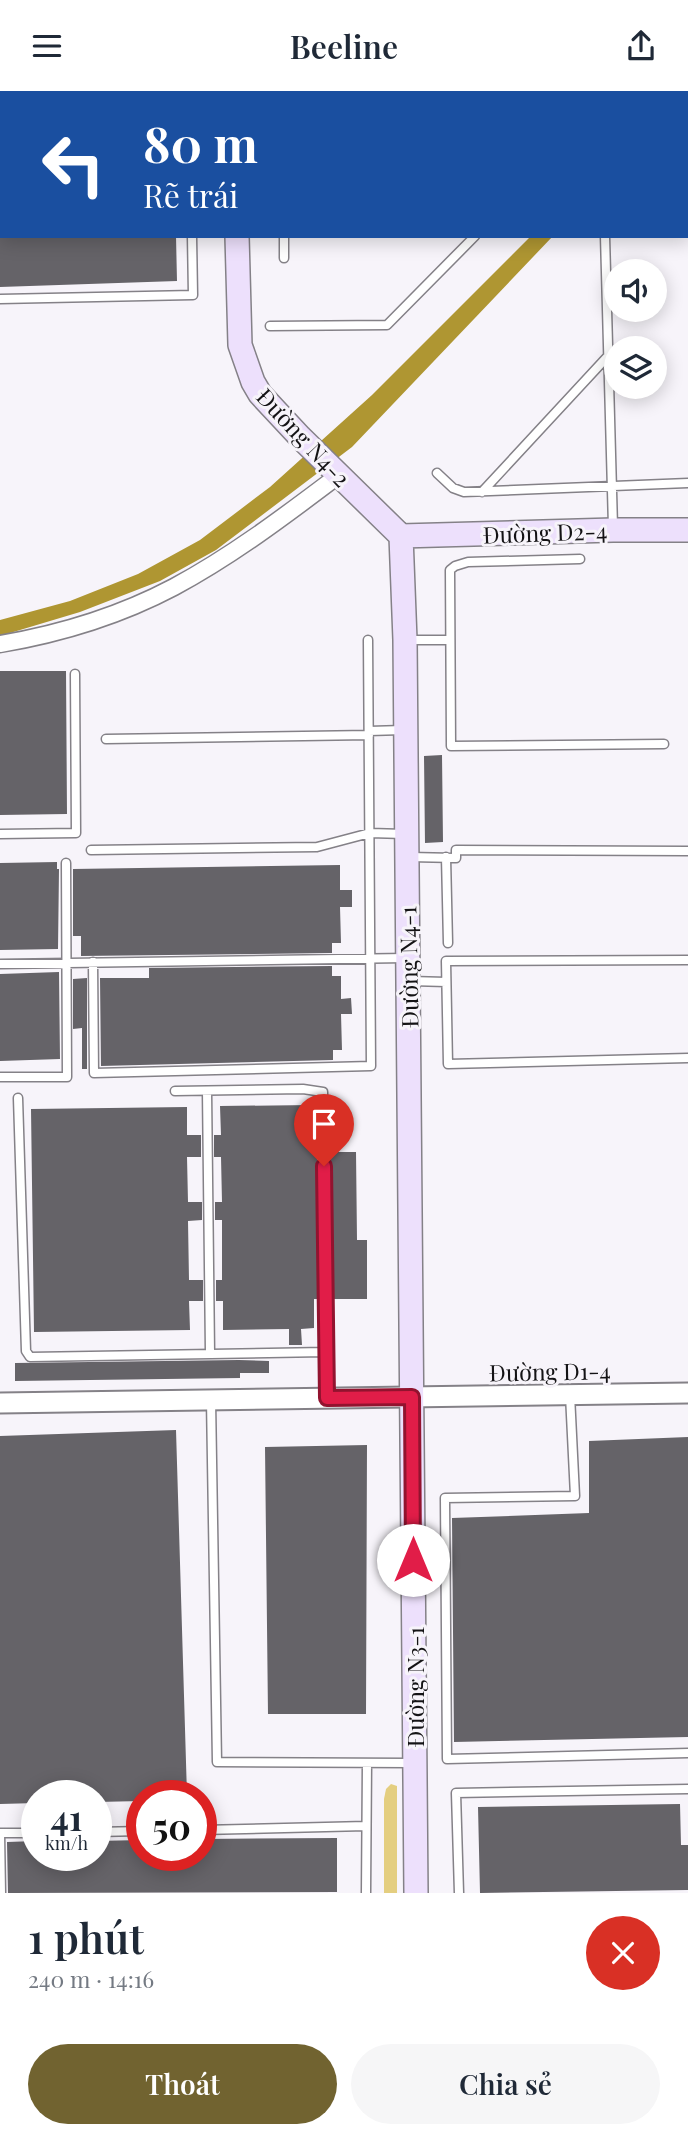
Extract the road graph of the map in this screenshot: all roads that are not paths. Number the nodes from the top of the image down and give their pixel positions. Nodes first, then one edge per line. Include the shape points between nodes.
1 (192, 238) edge
2 (237, 238) edge
3 (284, 238) edge
4 (473, 238) edge
5 (604, 238) edge
6 (284, 258) dead end
7 (0, 299) edge
8 (270, 326) dead end
9 (607, 336) edge
10 (604, 360) edge
11 (609, 399) edge
12 (437, 473) dead end
13 (339, 475) junction
14 (688, 483) edge
15 (611, 485) junction
16 (482, 492) junction
17 (613, 530) junction
18 (688, 530) edge
19 (401, 536) junction
20 (580, 559) dead end
21 (405, 640) junction
22 (450, 640) junction
23 (368, 641) dead end
24 (0, 644) edge
25 (75, 674) dead end
26 (406, 730) junction
27 (369, 733) junction
28 (106, 739) dead end
29 (664, 744) dead end
30 (370, 833) junction
31 (0, 834) edge
32 (407, 834) junction
33 (91, 850) dead end
34 (688, 851) edge
35 (407, 857) junction
36 (446, 857) junction
37 (66, 863) dead end
38 (448, 943) dead end
39 (371, 959) junction
40 (688, 960) edge
41 (93, 962) junction
42 (67, 963) junction
43 (0, 964) edge
44 (408, 970) junction
45 (446, 982) junction
46 (688, 1058) edge
47 (0, 1077) edge
48 (175, 1091) dead end
49 (207, 1091) junction
50 (18, 1098) dead end
51 (325, 1352) junction
52 (210, 1353) junction
53 (688, 1394) edge
54 (570, 1395) junction
55 (412, 1397) junction
56 (327, 1398) junction
57 (211, 1400) junction
58 (0, 1403) edge
59 (688, 1753) edge
60 (367, 1763) junction
61 (415, 1763) junction
62 (688, 1789) edge
63 (366, 1826) junction
64 (217, 1830) edge
65 (0, 1833) edge
66 (21, 1833) edge
67 (1, 1893) edge
68 (366, 1893) edge
69 (416, 1893) edge
70 (459, 1893) edge

1 - 7 lane via 193,295
2 - 13 main road, Đường N4-2 via 240,345 246,368 260,394
3 - 6 lane
4 - 8 lane via 387,325
5 - 9 lane
10 - 16 lane
11 - 15 lane
12 - 16 lane via 457,491
13 - 19 main road, Đường N4-2
13 - 24 street via 260,533 174,587 74,626
14 - 15 lane
15 - 16 lane
15 - 17 lane
17 - 18 main road, Đường D2-4
17 - 19 main road, Đường D2-4
19 - 21 main road, Đường N4-1
20 - 22 lane via 456,566 450,573
21 - 22 lane
21 - 26 main road, Đường N4-1
22 - 29 lane via 451,746
23 - 27 lane
25 - 31 lane via 76,833
26 - 27 lane
26 - 32 main road, Đường N4-1
27 - 28 lane
27 - 30 lane
30 - 32 lane
30 - 33 lane via 317,847
30 - 39 lane
32 - 35 main road, Đường N4-1
34 - 36 lane via 456,850 456,858
35 - 36 lane
35 - 44 main road, Đường N4-1
36 - 38 lane
37 - 42 lane
39 - 41 lane
39 - 41 lane via 371,1066 94,1073
39 - 44 lane
40 - 45 lane via 446,961
41 - 42 lane
42 - 43 lane
42 - 47 lane via 67,1077
44 - 45 lane
44 - 55 main road, Đường N4-1
45 - 46 lane via 448,1064
48 - 49 lane
49 - 51 lane via 323,1092
49 - 52 lane
50 - 52 lane via 26,1351 30,1357
51 - 52 lane
51 - 56 lane
53 - 54 street, Đường D1-4
54 - 55 street, Đường D1-4
54 - 59 lane via 575,1496 445,1498 447,1759
55 - 56 street, Đường D1-4
55 - 61 main road, Đường N3-1
56 - 57 street, Đường D1-4
57 - 58 street, Đường D1-4
57 - 60 lane via 217,1762
60 - 61 lane
60 - 63 lane
61 - 69 main road, Đường N3-1
62 - 70 lane via 456,1794
63 - 64 lane
63 - 68 lane
65 - 66 lane
65 - 67 lane

